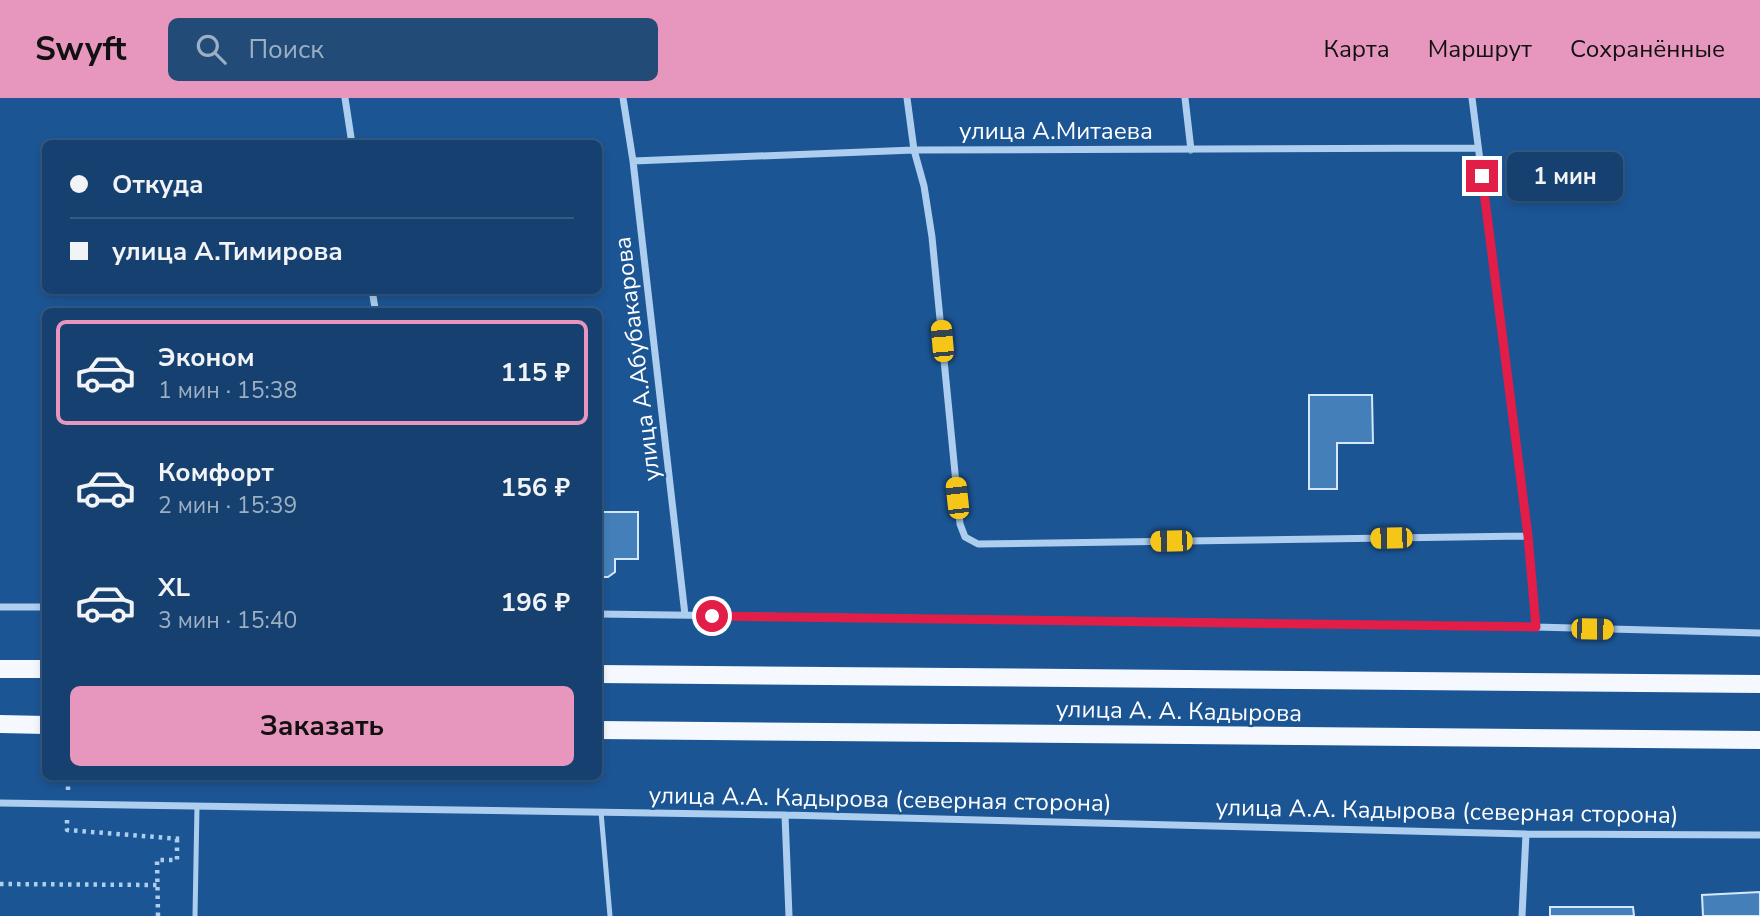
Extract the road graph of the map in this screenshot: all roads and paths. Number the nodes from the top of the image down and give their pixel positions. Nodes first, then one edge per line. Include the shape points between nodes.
1 (345, 98) edge
2 (623, 98) edge
3 (907, 98) edge
4 (1185, 98) edge
5 (1472, 98) edge
6 (351, 140) edge
7 (1478, 148) junction
8 (914, 150) junction
9 (1191, 150) junction
10 (633, 161) junction
11 (373, 294) edge
12 (375, 308) dead end
13 (1528, 536) junction
14 (0, 607) edge
15 (42, 607) edge
16 (602, 614) edge
17 (685, 615) junction
18 (1536, 627) junction
19 (1760, 633) edge
20 (0, 669) edge
21 (42, 669) edge
22 (602, 674) edge
23 (1760, 684) edge
24 (0, 724) edge
25 (42, 725) edge
26 (602, 730) edge
27 (1760, 740) edge
28 (0, 803) edge
29 (197, 806) junction
30 (601, 812) junction
31 (785, 815) junction
32 (67, 830) dead end
33 (1526, 834) junction
34 (1760, 835) edge
35 (169, 839) dead end
36 (177, 839) dead end
37 (0, 884) edge
38 (158, 885) junction
39 (158, 916) edge
40 (195, 916) edge
41 (610, 916) edge
42 (789, 916) edge
43 (1522, 916) edge

1 - 6 street
2 - 10 street, улица А.Абубакарова
3 - 8 street
4 - 9 street
5 - 7 street
7 - 9 street, улица А.Митаева
7 - 13 street
8 - 9 street, улица А.Митаева
8 - 10 street, улица А.Митаева
8 - 13 street via 932,237 960,524 965,537 978,544
10 - 17 street, улица А.Абубакарова
11 - 12 street
13 - 18 street
14 - 15 street
16 - 17 street
17 - 18 street
18 - 19 street
20 - 21 main road
22 - 23 main road, улица А. А. Кадырова
24 - 25 main road
26 - 27 main road, улица А. А. Кадырова
28 - 29 street, улица А.А. Кадырова (северная сторона)
29 - 30 street, улица А.А. Кадырова (северная сторона)
29 - 40 lane
30 - 31 street, улица А.А. Кадырова (северная сторона)
30 - 41 lane
31 - 33 street, улица А.А. Кадырова (северная сторона)
31 - 42 street
32 - 35 path
33 - 34 street, улица А.А. Кадырова (северная сторона)
33 - 43 street
36 - 38 path via 177,860 157,860
37 - 38 path
38 - 39 path

